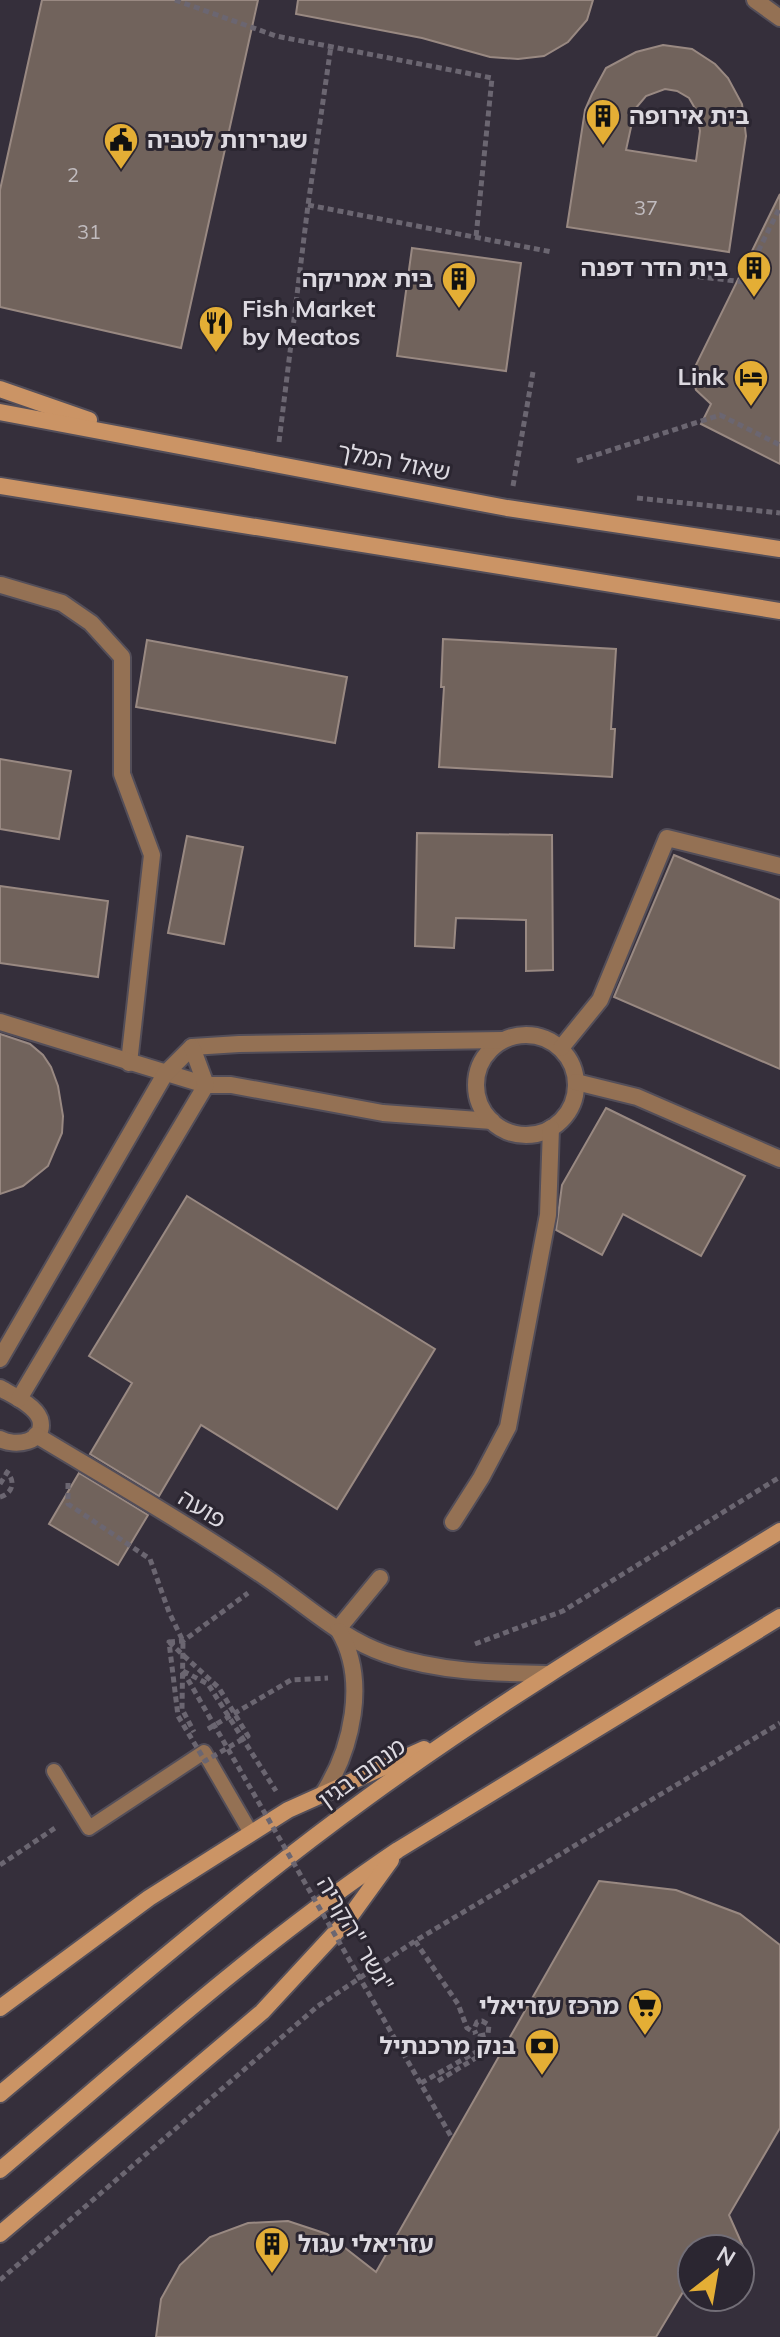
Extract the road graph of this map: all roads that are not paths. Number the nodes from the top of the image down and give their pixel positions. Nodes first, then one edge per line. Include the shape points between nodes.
1 (755, 0) edge
2 (780, 18) edge
3 (0, 389) edge
4 (0, 412) edge
5 (139, 438) junction
6 (0, 486) edge
7 (780, 549) edge
8 (1, 585) edge
9 (780, 611) edge
10 (780, 866) edge
11 (0, 1022) edge
12 (503, 1040) junction
13 (192, 1047) junction
14 (561, 1048) junction
15 (129, 1063) junction
16 (165, 1074) junction
17 (576, 1082) junction
18 (206, 1085) junction
19 (492, 1121) junction
20 (551, 1128) junction
21 (780, 1159) edge
22 (0, 1359) edge
23 (0, 1388) edge
24 (19, 1399) junction
25 (36, 1435) junction
26 (0, 1439) edge
27 (453, 1522) dead end
28 (780, 1531) edge
29 (380, 1578) dead end
30 (780, 1617) edge
31 (338, 1629) junction
32 (547, 1674) junction
33 (460, 1733) junction
34 (54, 1771) dead end
35 (323, 1794) junction
36 (251, 1833) junction
37 (398, 1850) junction
38 (0, 2008) edge
39 (0, 2094) edge
40 (0, 2170) edge
41 (0, 2234) edge

1 - 2 street
3 - 5 main road
4 - 5 main road, שאול המלך
5 - 7 main road, שאול המלך via 507,508
6 - 9 main road
8 - 15 street via 62,603 91,623 122,657 122,774 152,855
10 - 14 street via 667,838 600,1000
11 - 15 street
12 - 13 street
12 - 14 street via 533,1035
12 - 19 street via 490,1049 476,1078 482,1108
13 - 16 street
13 - 18 street
14 - 17 street
15 - 16 street
16 - 18 street
16 - 22 street
17 - 20 street via 570,1109
17 - 21 street via 637,1097
18 - 19 street via 383,1113
18 - 24 street
19 - 20 street via 520,1135
20 - 27 street via 548,1215 508,1427
23 - 24 street
24 - 25 street via 40,1419
25 - 26 street via 20,1445
25 - 31 street, פועה via 268,1578
28 - 32 main road, מנחם בגין
29 - 31 street
30 - 37 main road
31 - 32 street, פועה via 383,1653 433,1668
31 - 35 street via 351,1659 353,1706 341,1758
32 - 33 main road, מנחם בגין
33 - 35 main road
33 - 39 main road, מנחם בגין via 235,1898
34 - 36 lane via 89,1828 204,1752
35 - 36 main road
36 - 38 main road via 149,1898
37 - 40 main road via 261,1951
37 - 41 main road via 349,1918 262,2012

